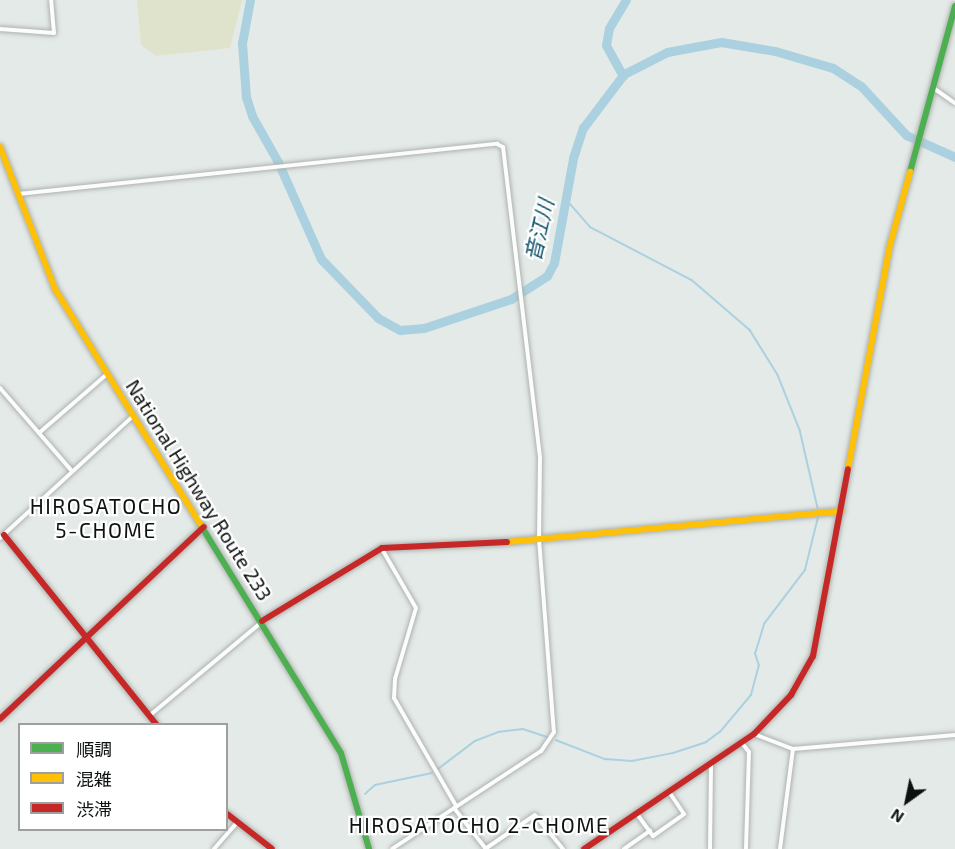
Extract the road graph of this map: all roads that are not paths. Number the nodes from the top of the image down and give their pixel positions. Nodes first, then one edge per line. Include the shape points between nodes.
1 (51, 0) edge
2 (955, 6) edge
3 (0, 29) edge
4 (931, 87) junction
5 (955, 103) edge
6 (0, 147) edge
7 (17, 194) junction
8 (107, 374) junction
9 (0, 388) edge
10 (133, 416) junction
11 (39, 433) junction
12 (71, 470) junction
13 (842, 511) junction
14 (204, 527) junction
15 (2, 536) edge
16 (539, 539) junction
17 (382, 548) junction
18 (262, 621) junction
19 (87, 636) junction
20 (150, 716) junction
21 (0, 719) edge
22 (155, 723) edge
23 (754, 735) junction
24 (955, 735) edge
25 (742, 743) junction
26 (793, 749) junction
27 (711, 764) junction
28 (668, 792) junction
29 (455, 807) junction
30 (637, 814) junction
31 (228, 815) edge
32 (236, 824) junction
33 (650, 831) junction
34 (214, 849) edge
35 (272, 849) edge
36 (369, 849) edge
37 (392, 849) edge
38 (486, 849) edge
39 (563, 849) edge
40 (584, 849) edge
41 (624, 849) edge
42 (710, 849) edge
43 (746, 849) edge
44 (780, 849) edge

1 - 3 street via 54,33
2 - 4 main road
4 - 5 street
4 - 13 main road via 890,245
6 - 7 main road, National Highway Route 233
7 - 8 main road, National Highway Route 233 via 55,290
7 - 16 street via 497,144 503,147 525,306 540,458
8 - 10 main road, National Highway Route 233
8 - 11 street
9 - 11 street
10 - 12 street
10 - 14 main road, National Highway Route 233
11 - 12 street
12 - 15 street
13 - 16 main road
13 - 23 main road via 813,656 791,695
14 - 18 main road, National Highway Route 233
14 - 19 main road
15 - 19 main road
16 - 17 main road
16 - 29 street via 554,732 541,751
17 - 18 main road
17 - 29 street via 416,608 394,679 394,698
18 - 20 street
18 - 36 main road, National Highway Route 233 via 341,753
19 - 20 main road
19 - 21 main road
20 - 22 main road
23 - 25 main road
23 - 26 street
24 - 26 street
25 - 27 main road
25 - 43 street via 749,752
26 - 44 street
27 - 28 main road
27 - 42 street
28 - 30 main road
28 - 33 street via 684,814 653,836
29 - 37 street
29 - 38 street
30 - 33 street
30 - 40 main road
31 - 32 main road
32 - 34 street
32 - 35 main road
33 - 41 street
38 - 39 street via 535,815

